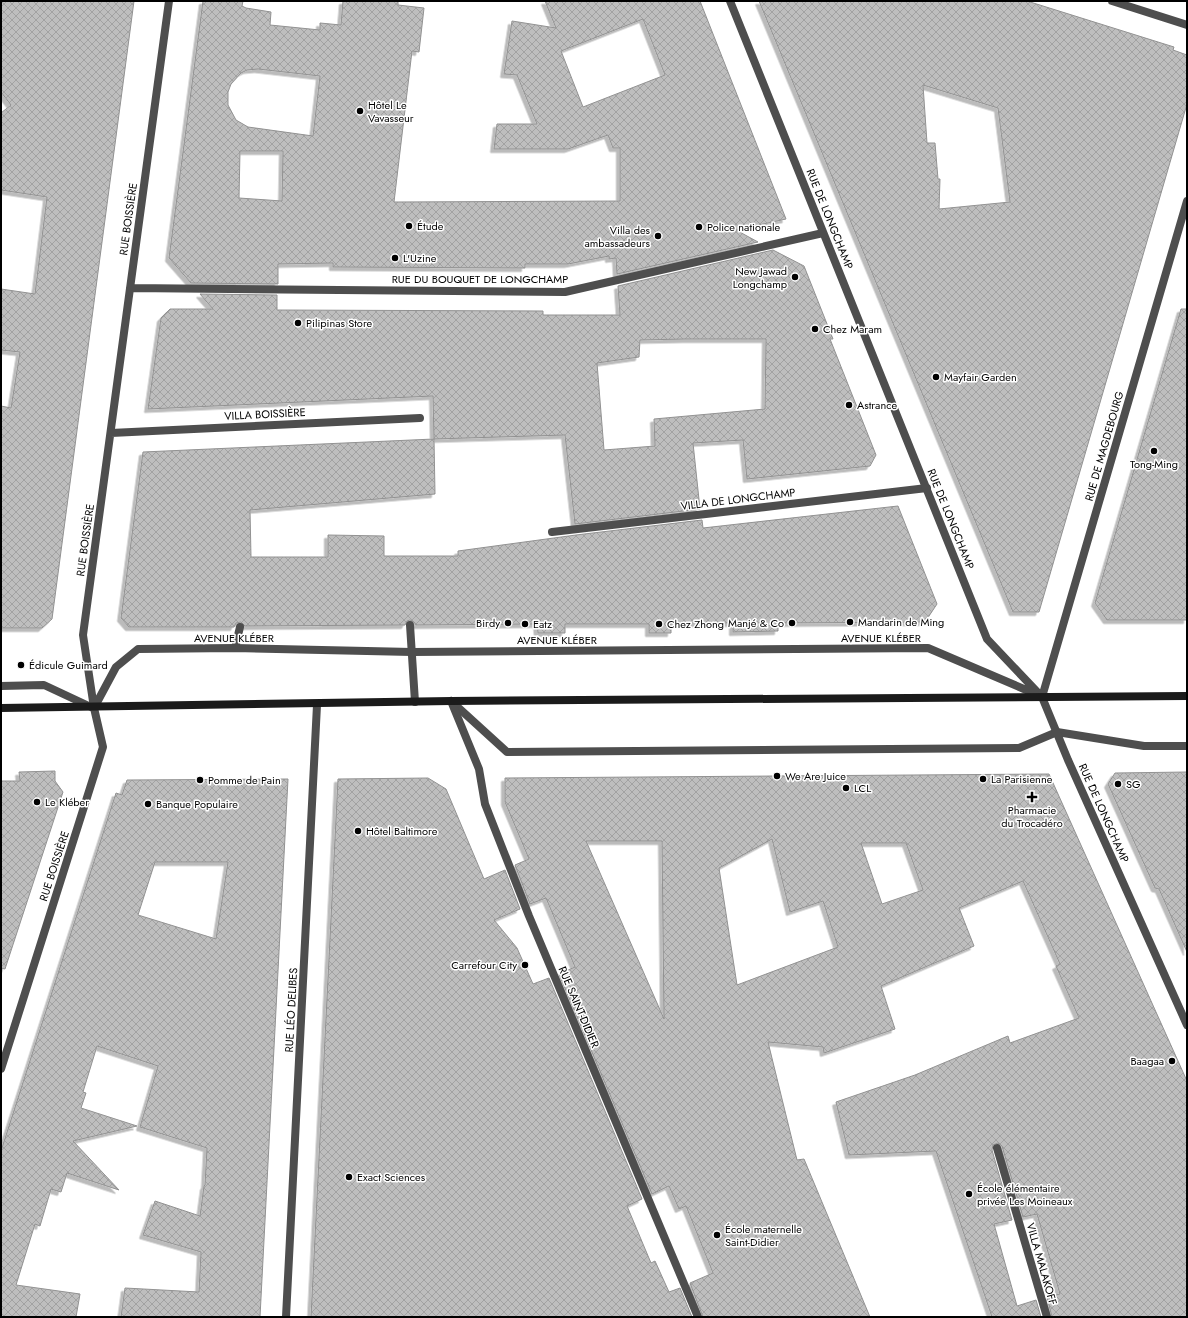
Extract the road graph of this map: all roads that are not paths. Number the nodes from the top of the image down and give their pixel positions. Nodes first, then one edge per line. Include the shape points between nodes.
1 (169, 1) edge
2 (730, 1) edge
3 (1112, 1) edge
4 (1187, 25) edge
5 (1187, 201) edge
6 (823, 233) junction
7 (130, 288) junction
8 (420, 418) dead end
9 (111, 433) junction
10 (927, 488) junction
11 (552, 532) dead end
12 (410, 625) dead end
13 (240, 627) dead end
14 (235, 648) junction
15 (412, 652) junction
16 (1, 686) edge
17 (1187, 696) edge
18 (1042, 697) junction
19 (451, 701) junction
20 (415, 702) junction
21 (317, 705) junction
22 (1, 708) edge
23 (94, 708) junction
24 (1057, 732) junction
25 (1187, 746) edge
26 (1187, 1025) edge
27 (1, 1069) edge
28 (997, 1148) dead end
29 (286, 1317) edge
30 (698, 1317) edge
31 (1047, 1317) edge

1 - 7 street, RUE BOISSIÈRE
2 - 6 street, RUE DE LONGCHAMP
3 - 4 street
5 - 18 street, RUE DE MAGDEBOURG
6 - 7 street, RUE DU BOUQUET DE LONGCHAMP via 565,292
6 - 10 street, RUE DE LONGCHAMP
7 - 9 street, RUE BOISSIÈRE
8 - 9 street, VILLA BOISSIÈRE
9 - 23 street, RUE BOISSIÈRE via 83,635
10 - 11 street, VILLA DE LONGCHAMP
10 - 18 street, RUE DE LONGCHAMP via 987,639
12 - 15 street
13 - 14 street
14 - 15 street, AVENUE KLÉBER
14 - 23 street, AVENUE KLÉBER via 138,649 116,667
15 - 18 street, AVENUE KLÉBER via 928,648
15 - 20 street
16 - 23 street, AVENUE KLÉBER via 44,685
17 - 18 main road, AVENUE KLÉBER
18 - 19 main road, AVENUE KLÉBER
18 - 24 street, RUE DE LONGCHAMP
19 - 20 main road, AVENUE KLÉBER
19 - 24 street via 508,752 1019,748
19 - 30 street, RUE SAINT-DIDIER via 479,769 485,804 526,908
20 - 21 main road, AVENUE KLÉBER
21 - 23 main road, AVENUE KLÉBER
21 - 29 street, RUE LÉO DELIBES
22 - 23 main road, AVENUE KLÉBER
23 - 27 street, RUE BOISSIÈRE via 103,747
24 - 25 street via 1144,746
24 - 26 street, RUE DE LONGCHAMP
28 - 31 street, VILLA MALAKOFF

